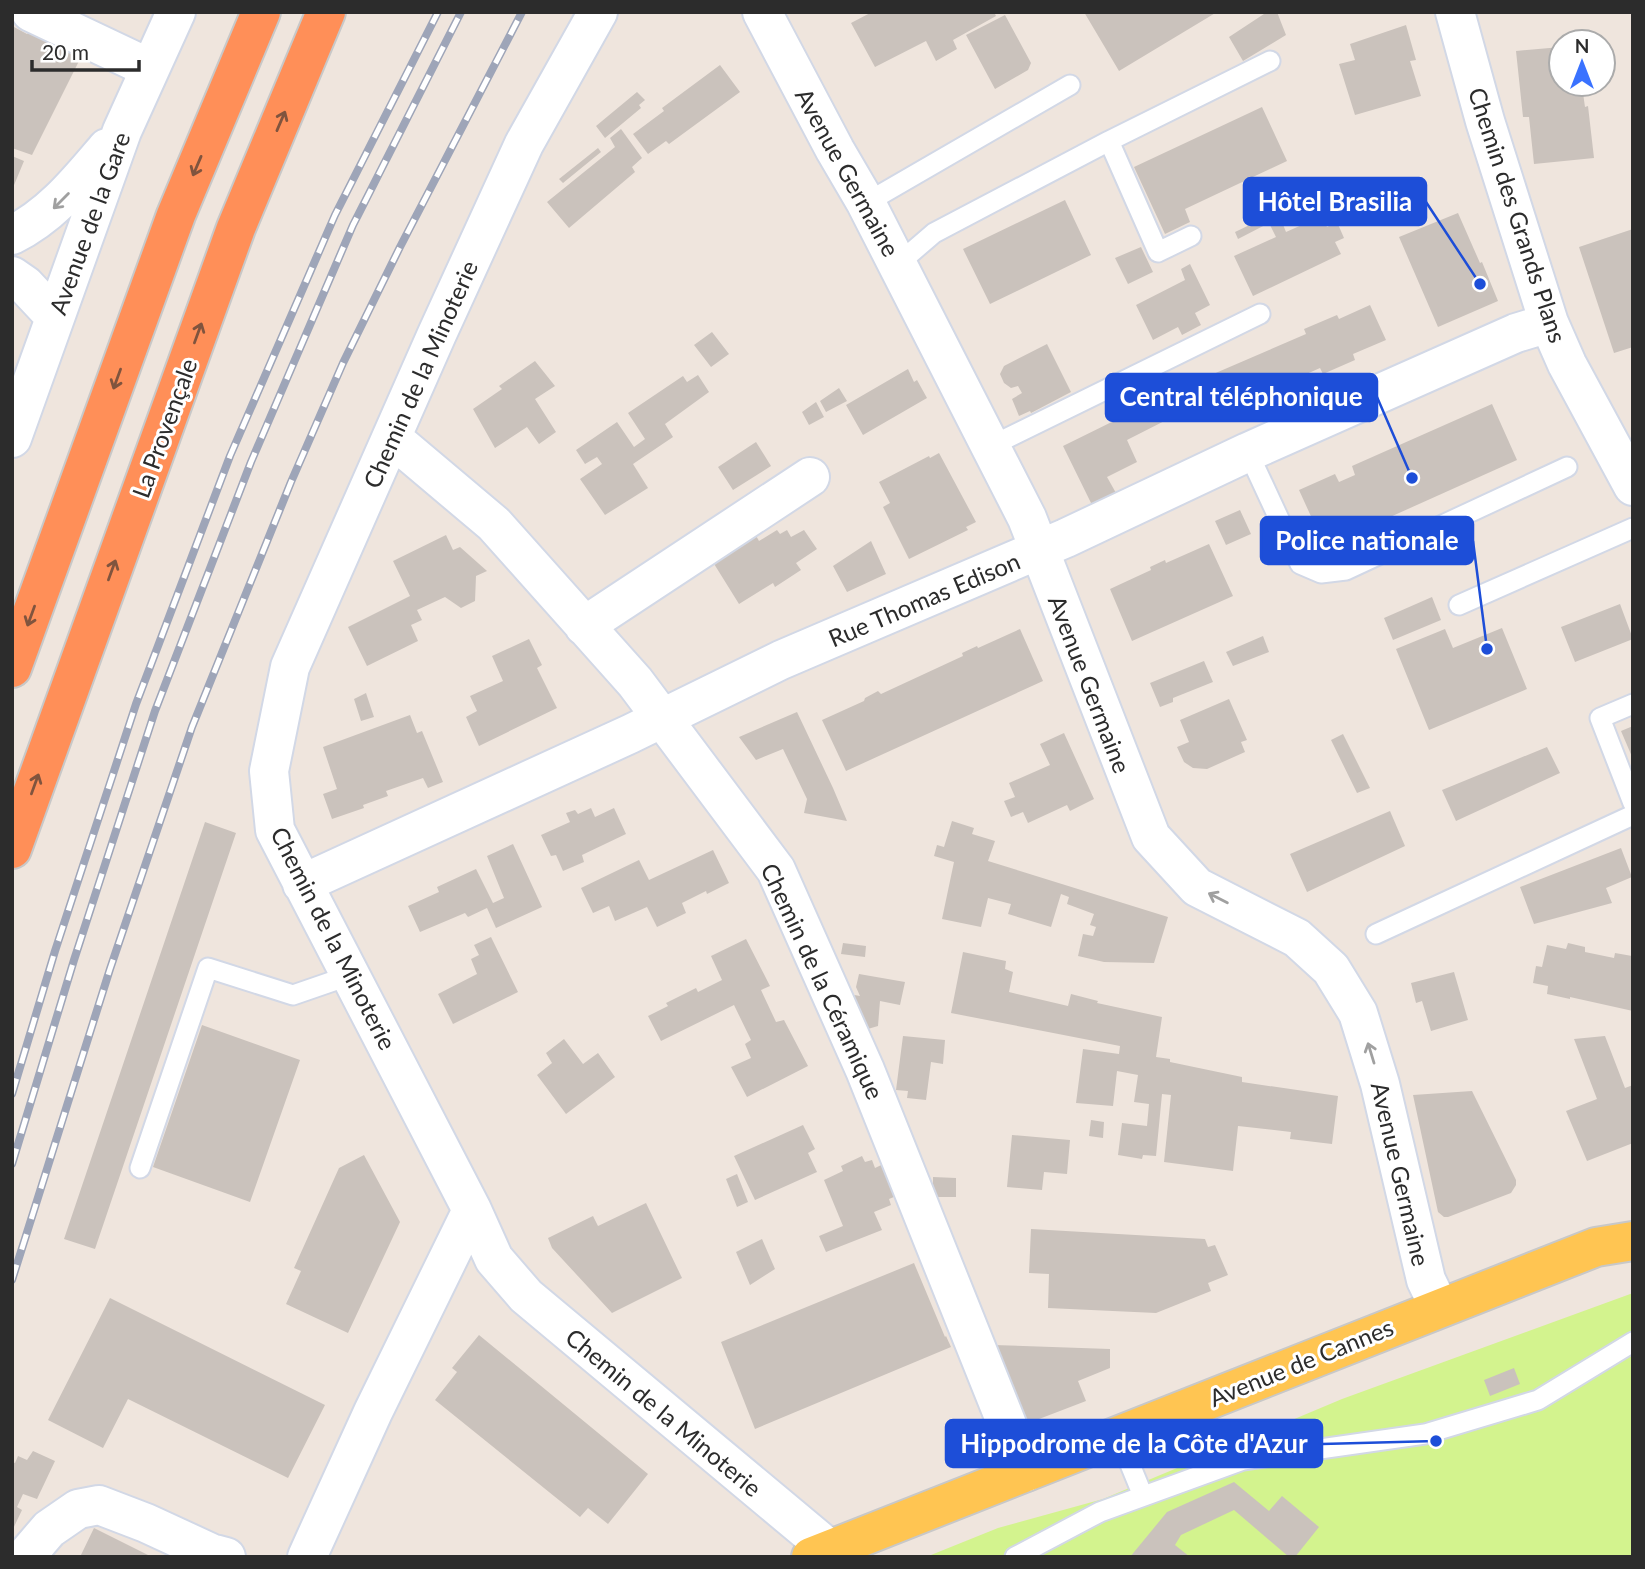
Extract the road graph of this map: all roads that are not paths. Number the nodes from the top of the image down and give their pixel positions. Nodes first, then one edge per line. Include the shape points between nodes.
1 (31, 12) edge
2 (176, 12) edge
3 (261, 12) edge
4 (326, 12) edge
5 (598, 12) edge
6 (762, 12) edge
7 (1464, 14) edge
8 (1270, 61) dead end
9 (149, 68) junction
10 (1070, 85) dead end
11 (122, 131) junction
12 (1109, 141) junction
13 (866, 203) junction
14 (12, 235) edge
15 (1191, 236) dead end
16 (898, 264) junction
17 (12, 276) edge
18 (1260, 314) dead end
19 (55, 317) junction
20 (1549, 323) junction
21 (27, 354) edge
22 (12, 438) edge
23 (392, 438) junction
24 (989, 447) junction
25 (1248, 452) junction
26 (1567, 467) dead end
27 (810, 478) dead end
28 (1633, 486) edge
29 (1633, 528) edge
30 (1038, 549) junction
31 (1459, 605) dead end
32 (584, 626) junction
33 (12, 667) edge
34 (1633, 704) edge
35 (663, 718) junction
36 (1633, 803) edge
37 (1633, 815) edge
38 (12, 849) edge
39 (303, 884) junction
40 (1376, 934) dead end
41 (352, 975) junction
42 (140, 1168) dead end
43 (472, 1210) junction
44 (1633, 1223) edge
45 (1633, 1241) edge
46 (1596, 1247) junction
47 (1439, 1307) junction
48 (1633, 1342) edge
49 (1118, 1435) junction
50 (1026, 1472) junction
51 (1143, 1496) junction
52 (820, 1553) edge
53 (25, 1557) edge
54 (226, 1557) edge
55 (306, 1557) edge
56 (1015, 1557) edge

1 - 9 street
2 - 9 street, Avenue de la Gare
3 -> 33 highway via 176,215
38 -> 4 highway, La Provençale via 236,228
5 - 23 street, Chemin de la Minoterie via 524,144
6 - 13 street, Avenue Germaine
7 - 20 street, Chemin des Grands Plans via 1485,121
8 - 12 lane
9 - 11 street, Avenue de la Gare
10 - 13 lane
11 -> 14 street via 47,214
11 - 19 street, Avenue de la Gare
12 - 15 lane via 1158,252
12 - 16 lane via 934,233
13 - 16 street, Avenue Germaine
16 - 24 street, Avenue Germaine
17 - 19 street
18 - 24 lane
19 - 21 street, Avenue de la Gare
20 - 25 street, Rue Thomas Edison via 1516,333
20 - 28 street, Chemin des Grands Plans
21 - 22 street, Avenue de la Gare
23 - 32 street, Chemin de la Céramique via 494,524
23 - 39 street, Chemin de la Minoterie via 290,667 269,771 275,830
24 - 30 street, Avenue Germaine via 1027,518
25 - 26 lane via 1300,564 1321,573 1346,570
25 - 30 street, Rue Thomas Edison
27 - 32 street
29 - 31 lane
30 - 35 street, Rue Thomas Edison via 781,660
47 -> 30 street, Avenue Germaine via 1426,1280 1359,1013 1331,969 1297,938 1197,887 1151,837
32 - 35 street, Chemin de la Céramique
34 - 36 lane via 1600,718
35 - 39 street, Rue Thomas Edison
35 - 50 street, Chemin de la Céramique via 776,870 866,1070
37 - 40 lane
39 - 41 street, Chemin de la Minoterie
41 - 42 lane via 293,995 208,968
41 - 43 street, Chemin de la Minoterie
43 - 52 street, Chemin de la Minoterie via 494,1259 526,1296
43 - 55 street
44 - 46 main road, Avenue de Cannes
45 - 46 main road, Avenue de Cannes
46 - 47 main road, Avenue de Cannes
47 - 49 main road, Avenue de Cannes
48 - 51 lane via 1538,1400 1426,1434 1243,1460
49 - 50 main road, Avenue de Cannes
49 - 51 lane
50 - 52 main road, Avenue de Cannes
51 - 56 lane via 1100,1512
53 - 54 street via 49,1529 78,1509 99,1505

